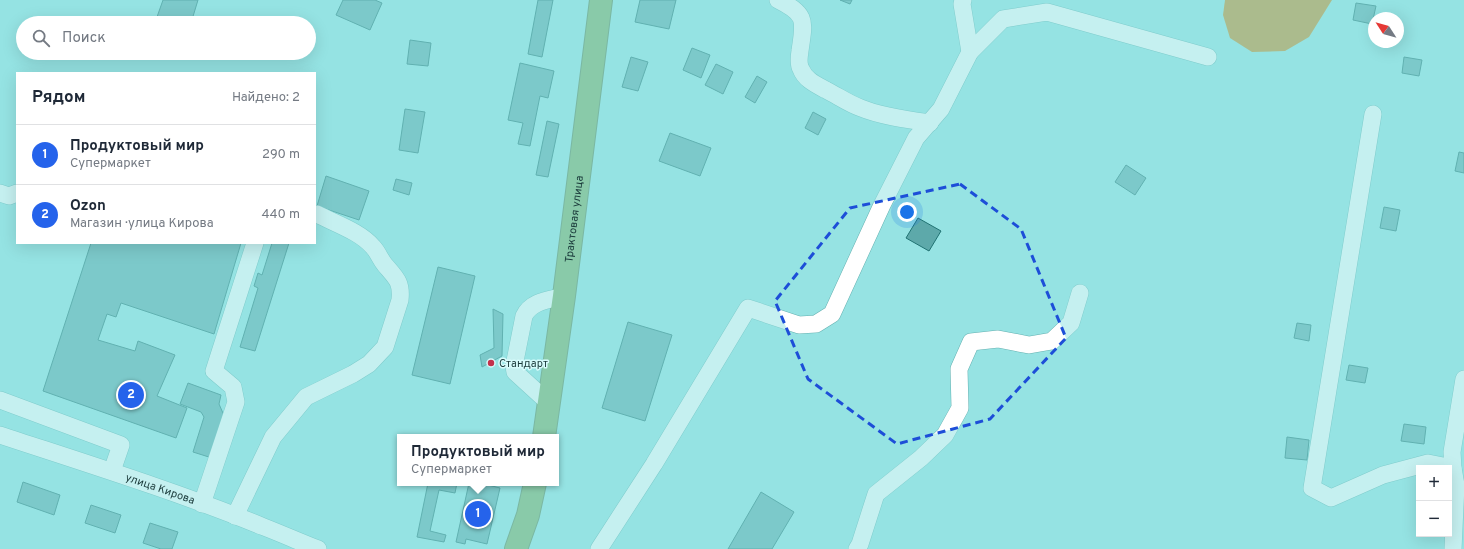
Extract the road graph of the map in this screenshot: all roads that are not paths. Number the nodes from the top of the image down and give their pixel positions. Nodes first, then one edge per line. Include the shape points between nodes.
1 (601, 0) edge
2 (778, 0) edge
3 (963, 0) edge
4 (970, 52) junction
5 (1208, 57) dead end
6 (1374, 114) dead end
7 (930, 123) junction
8 (0, 193) edge
9 (16, 193) edge
10 (317, 214) dead end
11 (255, 244) edge
12 (1080, 293) dead end
13 (564, 296) junction
14 (1464, 379) edge
15 (0, 400) edge
16 (549, 403) junction
17 (0, 434) edge
18 (544, 434) edge
19 (112, 471) junction
20 (1458, 477) edge
21 (533, 486) edge
22 (202, 504) junction
23 (528, 515) junction
24 (235, 516) junction
25 (318, 549) edge
26 (510, 549) edge
27 (516, 549) edge
28 (599, 549) edge
29 (857, 549) edge
30 (1454, 549) edge

1 - 13 highway, Трактовая улица
2 - 7 street via 802,18 799,58 800,69 805,76 862,109
3 - 4 street
4 - 5 street via 1002,19 1047,12
4 - 7 street via 941,108
6 - 20 street via 1312,488 1331,498 1383,475 1428,463
7 - 28 street via 916,138 832,314 816,324 799,325 748,308 654,464
8 - 9 street via 9,196
10 - 24 street via 361,237 374,247 379,258 399,282 400,300 385,347 369,364 306,397 273,437
11 - 22 street via 214,371 233,387 236,402
12 - 29 street via 1071,323 1052,341 1029,345 998,339 972,342 959,369 960,408 945,435 876,494
13 - 16 highway, Трактовая улица
13 - 16 street via 538,303 527,310 514,366 515,372
14 - 20 street via 1452,452
15 - 19 street via 121,446
16 - 18 highway, Трактовая улица
17 - 19 street, улица Кирова
19 - 22 street, улица Кирова
20 - 30 street
21 - 23 highway
22 - 24 street, улица Кирова
23 - 26 highway
23 - 27 highway
24 - 25 street, улица Кирова

